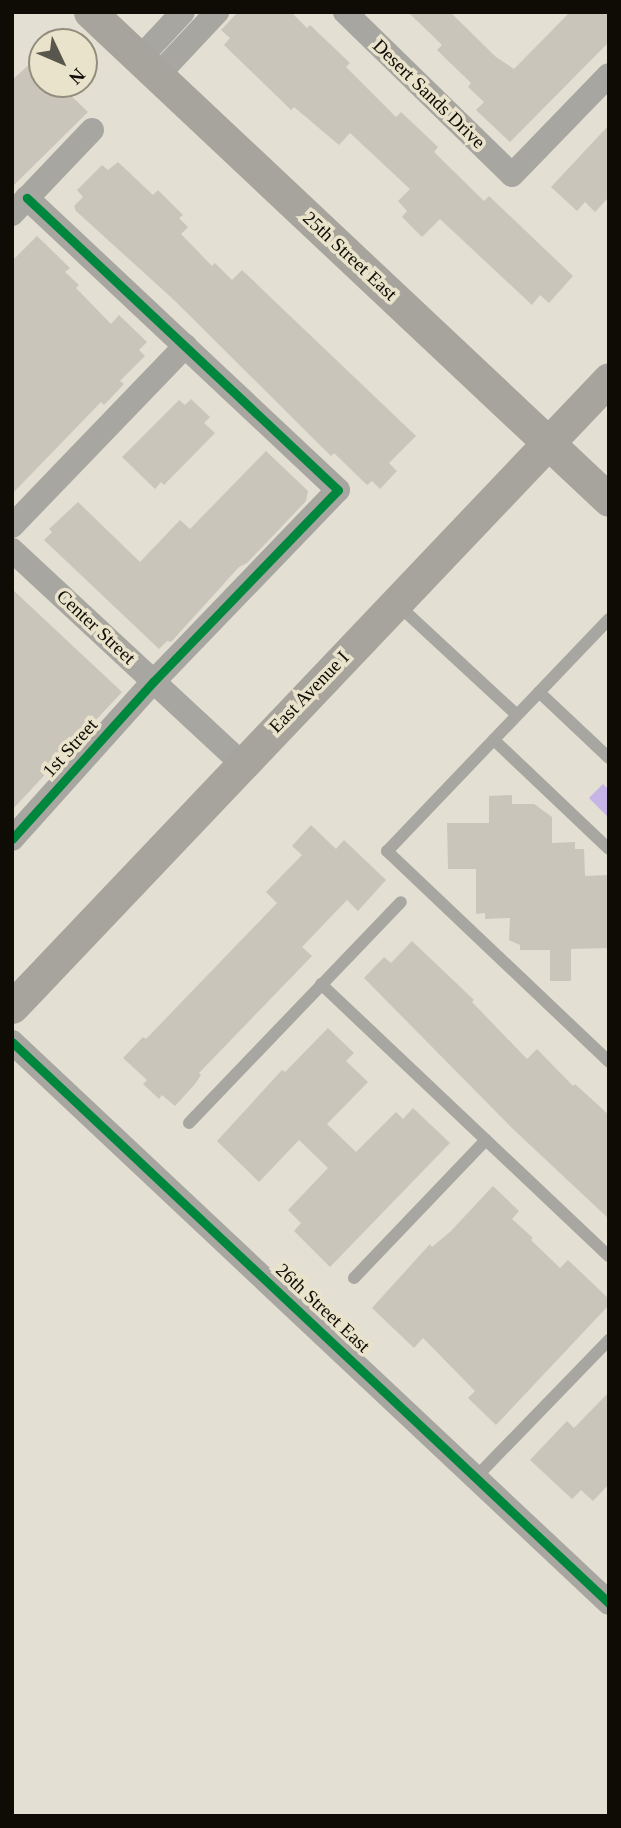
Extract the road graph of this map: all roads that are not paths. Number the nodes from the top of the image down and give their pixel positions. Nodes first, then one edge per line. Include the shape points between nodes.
1 (90, 12) edge
2 (183, 12) edge
3 (217, 12) edge
4 (347, 13) edge
5 (148, 67) junction
6 (609, 75) edge
7 (92, 130) dead end
8 (20, 206) edge
9 (185, 346) junction
10 (609, 379) edge
11 (550, 442) junction
12 (609, 500) edge
13 (12, 526) edge
14 (12, 550) edge
15 (396, 603) junction
16 (609, 620) edge
17 (154, 681) junction
18 (539, 692) junction
19 (517, 715) junction
20 (494, 740) junction
21 (609, 758) edge
22 (241, 763) junction
23 (12, 839) edge
24 (609, 849) edge
25 (401, 902) dead end
26 (321, 984) junction
27 (12, 1007) edge
28 (12, 1042) edge
29 (609, 1062) edge
30 (189, 1123) dead end
31 (486, 1140) junction
32 (609, 1256) edge
33 (354, 1278) dead end
34 (609, 1340) edge
35 (477, 1476) junction
36 (609, 1602) edge

1 - 5 main road, 25th Street East
2 - 5 street
3 - 5 street
4 - 6 street, Desert Sands Drive via 512,175
5 - 11 main road, 25th Street East
7 - 8 street
8 - 9 street
9 - 13 street
9 - 17 street, 1st Street via 338,490
10 - 11 main road, East Avenue I
11 - 12 main road, 25th Street East
11 - 15 main road, East Avenue I
14 - 17 street, Center Street
15 - 19 lane
15 - 22 main road, East Avenue I
16 - 18 lane
17 - 22 street, Center Street
17 - 23 street, 1st Street
18 - 19 lane
18 - 21 lane
19 - 20 lane
20 - 24 lane
20 - 29 lane via 387,850
22 - 27 main road, East Avenue I
25 - 26 lane
26 - 30 lane
26 - 31 lane
28 - 35 street, 26th Street East
31 - 32 lane
31 - 33 lane
34 - 35 lane
35 - 36 street, 26th Street East

